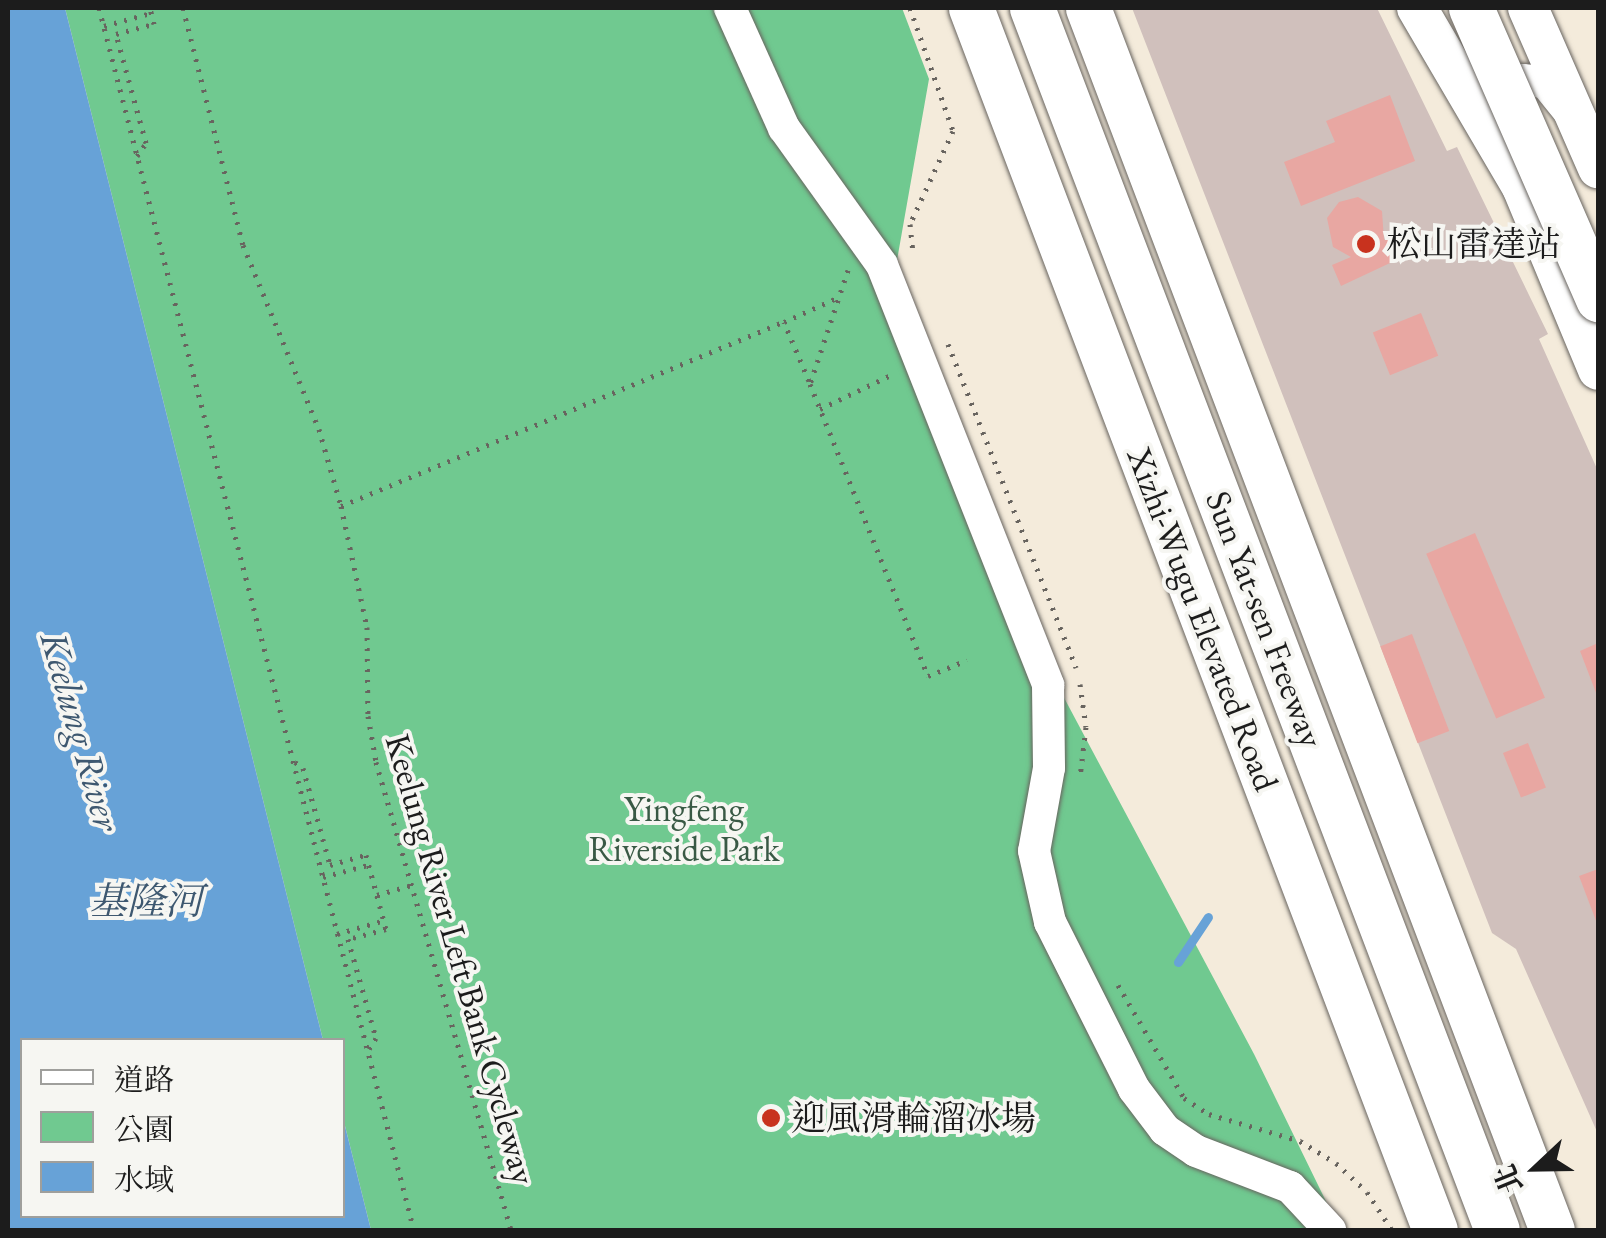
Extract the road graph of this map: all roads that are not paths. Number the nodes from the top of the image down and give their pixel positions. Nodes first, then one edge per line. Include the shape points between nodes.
1 (730, 8) edge
2 (971, 8) edge
3 (1032, 8) edge
4 (1088, 8) edge
5 (1417, 8) edge
6 (1471, 8) edge
7 (1528, 8) edge
8 (1595, 160) edge
9 (1522, 187) junction
10 (1598, 299) edge
11 (1598, 370) edge
12 (1330, 1230) edge
13 (1435, 1230) edge
14 (1496, 1230) edge
15 (1552, 1230) edge

1 - 12 lane via 784,128 882,264 1048,685 1049,768 1034,852 1050,922 1134,1089 1165,1130 1196,1151 1290,1186
2 - 13 highway, Xizhi-Wugu Elevated Road, bridge
3 - 14 highway, Sun Yat-sen Freeway, bridge
4 - 15 highway, Sun Yat-sen Freeway, bridge
5 - 9 main road
6 - 10 highway, bridge
7 - 8 main road
8 - 9 lane via 1544,82 1522,80 1503,96
9 - 11 main road

